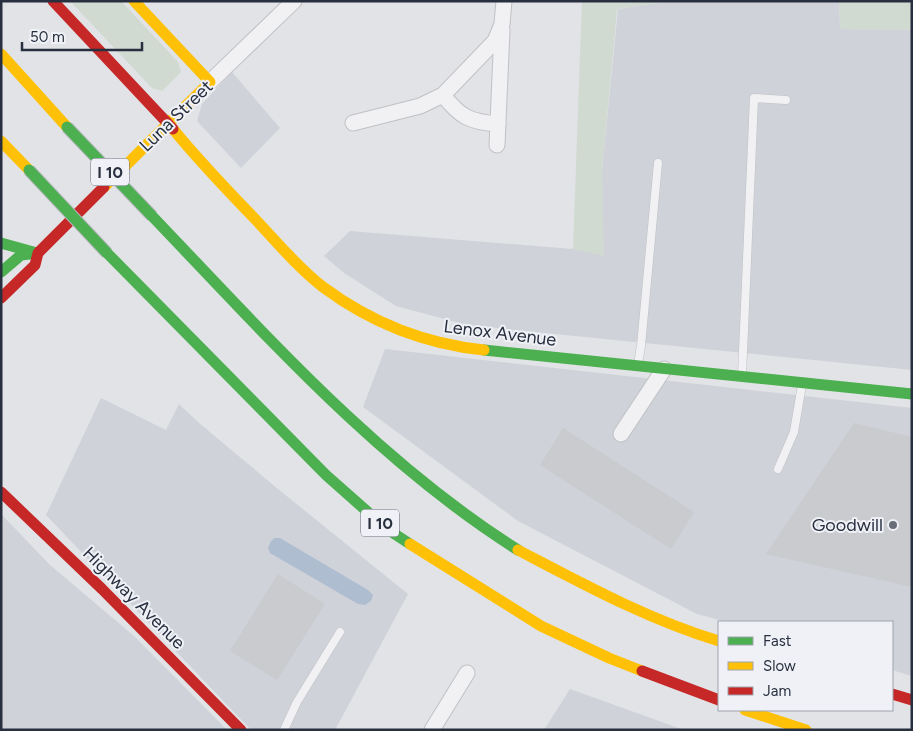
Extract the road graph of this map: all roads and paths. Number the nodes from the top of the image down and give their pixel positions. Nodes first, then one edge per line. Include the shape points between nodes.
1 (53, 1) edge
2 (134, 1) edge
3 (294, 1) edge
4 (504, 1) edge
5 (502, 24) junction
6 (1, 54) edge
7 (210, 82) junction
8 (443, 95) junction
9 (786, 100) dead end
10 (168, 122) junction
11 (353, 124) dead end
12 (498, 124) junction
13 (1, 141) edge
14 (497, 145) dead end
15 (658, 162) dead end
16 (1, 242) edge
17 (38, 253) junction
18 (1, 272) edge
19 (1, 298) edge
20 (637, 366) junction
21 (664, 369) junction
22 (742, 377) junction
23 (802, 383) junction
24 (912, 394) edge
25 (621, 434) dead end
26 (778, 469) dead end
27 (3, 499) edge
28 (340, 632) dead end
29 (718, 641) edge
30 (468, 673) dead end
31 (893, 694) edge
32 (718, 700) edge
33 (912, 700) edge
34 (748, 711) edge
35 (241, 730) edge
36 (284, 730) edge
37 (432, 730) edge
38 (806, 730) edge

1 - 10 main road, Lenox Avenue
2 - 7 main road
3 - 7 street, Luna Street
4 - 5 street
5 - 8 street via 495,41
5 - 12 street
6 - 29 main road, I 10, bridge via 321,392 390,454 445,499 517,548 605,595
7 - 10 main road, Luna Street
8 - 11 street via 420,106
8 - 12 street via 468,120
9 - 22 lane via 754,98
10 - 17 main road, Luna Street
10 - 20 main road, Lenox Avenue via 199,161 301,267 322,286 375,320 426,340 463,348
12 - 14 street
13 - 32 main road, I 10, bridge via 326,475 387,529 541,626 609,658
15 - 20 lane
16 - 17 main road
17 - 18 main road, Luna Street via 21,255
17 - 19 main road, Luna Street via 35,265
20 - 21 main road, Lenox Avenue
21 - 22 main road, Lenox Avenue
21 - 25 street
22 - 23 main road, Lenox Avenue
23 - 24 main road, Lenox Avenue
23 - 26 lane via 794,432
27 - 35 main road, Highway Avenue via 102,589
28 - 36 lane via 297,702
30 - 37 street
31 - 33 main road
34 - 38 main road

